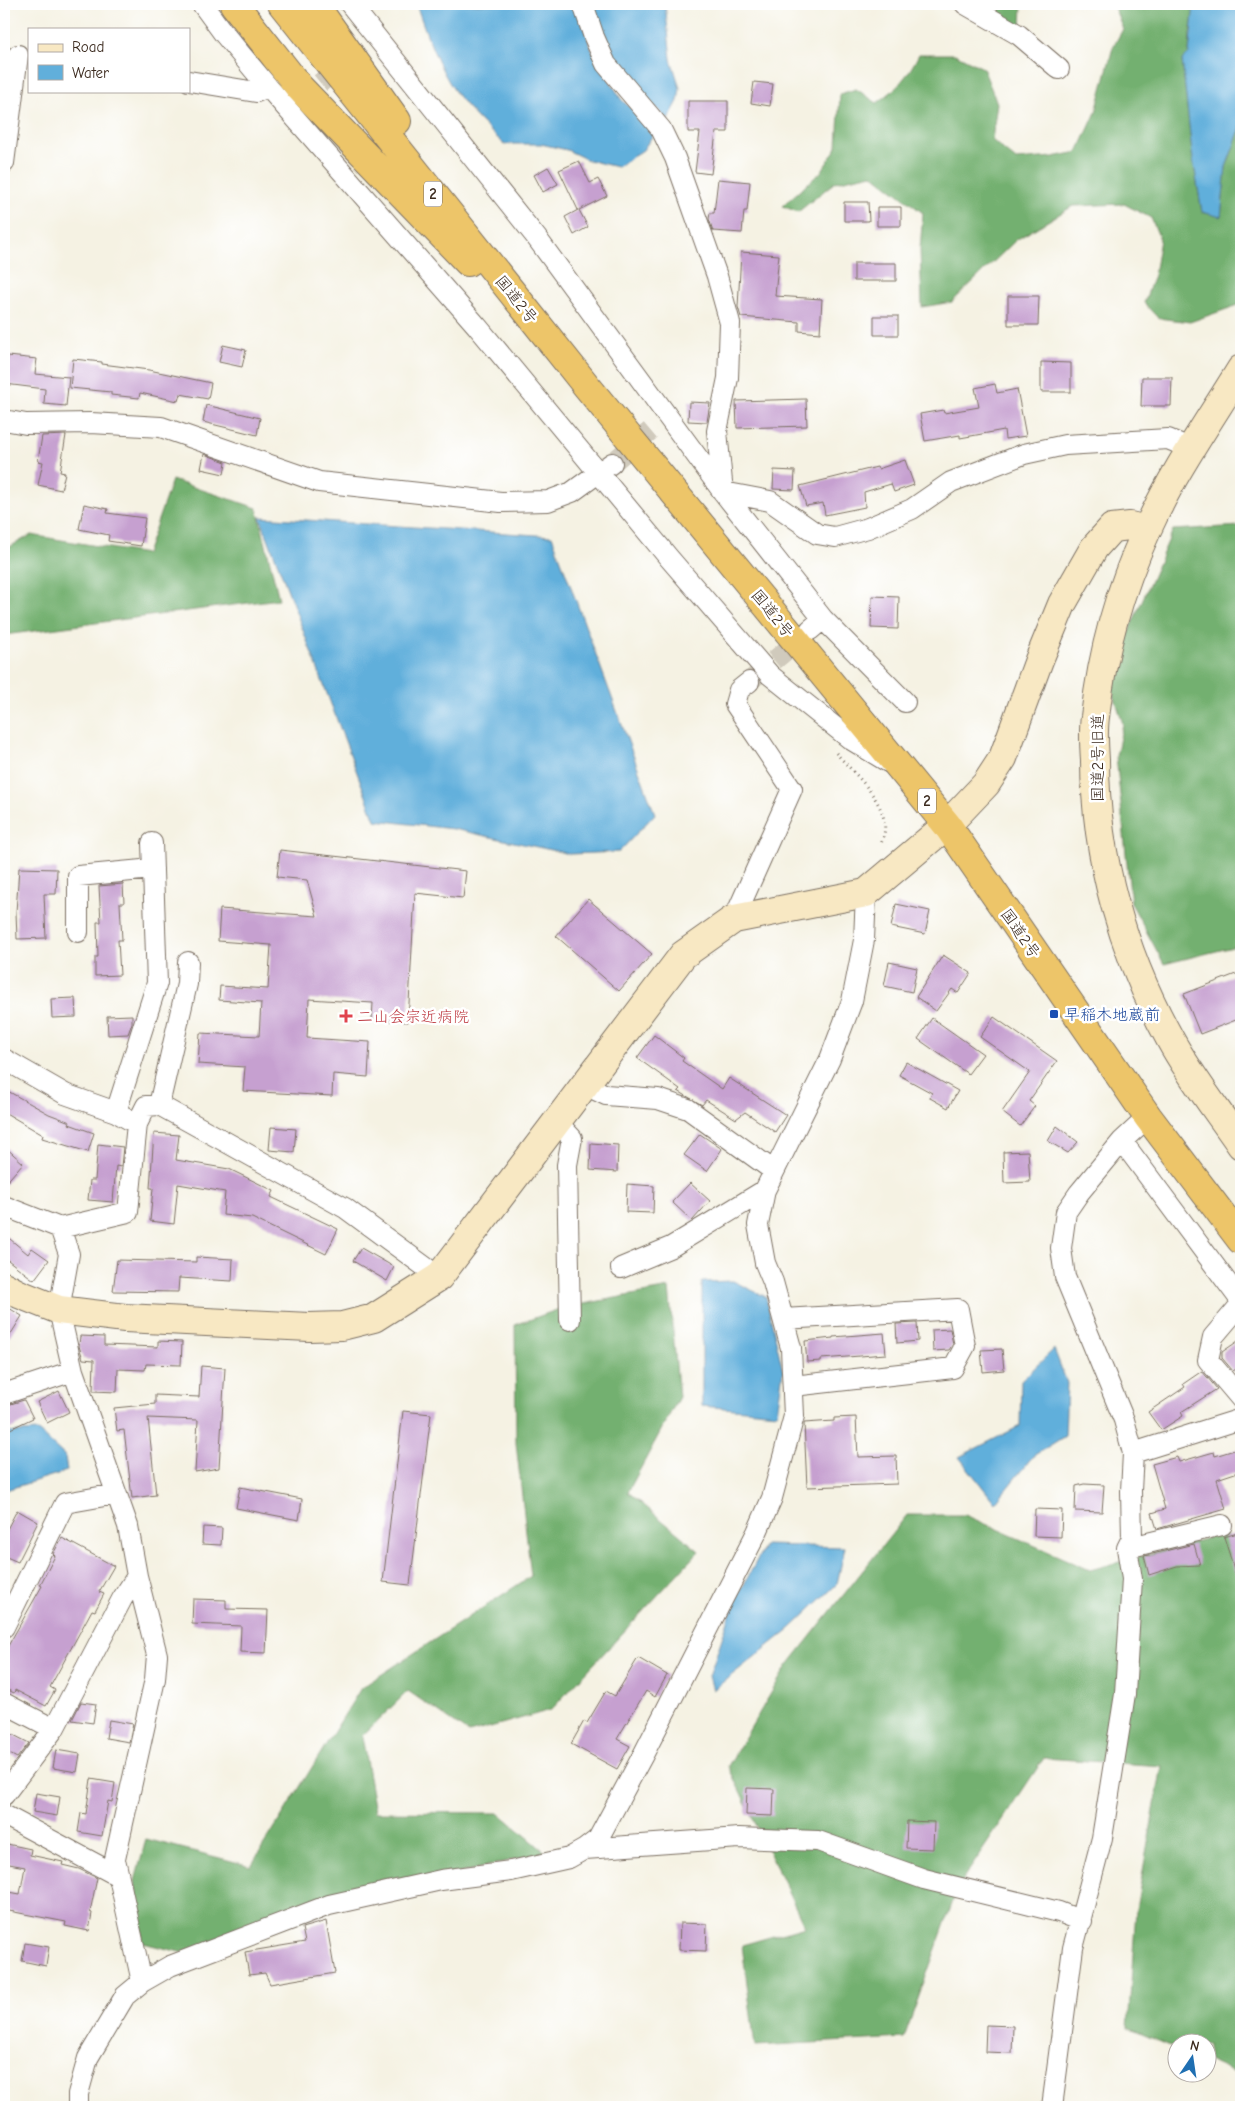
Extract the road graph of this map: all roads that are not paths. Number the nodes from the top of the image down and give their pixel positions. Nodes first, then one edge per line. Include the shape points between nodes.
1 (202, 4) edge
2 (234, 4) edge
3 (282, 4) edge
4 (314, 4) edge
5 (350, 4) edge
6 (584, 4) edge
7 (965, 4) edge
8 (17, 55) edge
9 (1059, 69) dead end
10 (190, 82) edge
11 (268, 87) junction
12 (4, 163) edge
13 (446, 209) junction
14 (1241, 369) edge
15 (585, 384) junction
16 (4, 420) edge
17 (1192, 449) junction
18 (605, 467) junction
19 (723, 492) junction
20 (1147, 530) junction
21 (749, 682) tunnel mouth
22 (905, 702) dead end
23 (901, 769) junction
24 (947, 825) junction
25 (152, 843) dead end
26 (153, 868) junction
27 (866, 893) junction
28 (734, 919) junction
29 (78, 932) dead end
30 (188, 962) dead end
31 (4, 1059) edge
32 (585, 1085) junction
33 (159, 1105) junction
34 (116, 1112) junction
35 (1148, 1117) junction
36 (557, 1122) junction
37 (137, 1124) junction
38 (1122, 1141) junction
39 (1241, 1145) edge
40 (774, 1171) junction
41 (765, 1190) junction
42 (4, 1206) edge
43 (60, 1228) junction
44 (1241, 1240) edge
45 (621, 1268) dead end
46 (439, 1277) junction
47 (4, 1286) edge
48 (1241, 1302) edge
49 (58, 1310) junction
50 (783, 1319) junction
51 (570, 1320) dead end
52 (73, 1371) junction
53 (793, 1386) junction
54 (4, 1394) edge
55 (1241, 1399) edge
56 (1241, 1419) edge
57 (1133, 1453) junction
58 (116, 1494) junction
59 (1222, 1525) dead end
60 (1127, 1548) junction
61 (137, 1576) junction
62 (4, 1627) edge
63 (4, 1703) edge
64 (54, 1729) junction
65 (4, 1795) edge
66 (4, 1814) edge
67 (585, 1850) junction
68 (118, 1876) junction
69 (1082, 1920) junction
70 (142, 1982) junction
71 (78, 2107) edge
72 (1052, 2107) edge

1 - 11 street
2 - 15 highway via 300,88
3 - 13 highway, 国道2号 / 2
4 - 13 highway via 431,169
5 - 19 street via 371,42 536,237 662,421
6 - 19 street via 606,64 661,129 675,158 717,276 730,323 728,378 717,431
7 - 9 street via 1019,35
8 - 12 street
10 - 11 street via 256,92
11 - 18 street via 292,105 477,326
13 - 15 highway, 国道2号 / 2
14 - 17 street, 国道2号旧道
15 - 23 highway, 国道2号 / 2
16 - 18 street via 26,424 162,427 319,482 501,502 548,501 572,492
17 - 19 street via 1168,439 1065,445 1024,454 951,482 912,509 868,528 835,537 817,534 770,501
17 - 20 street, 国道2号旧道
18 - 23 street via 669,558 770,675 850,739
19 - 22 street via 817,624
20 - 24 street via 1130,526 1112,528 1094,548 1062,604 1003,758 986,784
20 - 39 street, 国道2号旧道 via 1114,616 1094,719 1098,830 1109,887 1151,1002 1170,1040
21 - 28 street via 739,690 734,704 792,788
23 - 24 highway, 国道2号 / 2
24 - 27 street
24 - 35 highway, 国道2号 / 2
25 - 26 street
26 - 29 street via 78,876
26 - 34 street via 156,983
27 - 28 street
27 - 40 street via 864,940 852,1001 830,1059
28 - 32 street via 683,956
30 - 33 street via 187,984
31 - 34 street via 65,1094
32 - 36 street
32 - 40 street via 606,1095 658,1099 688,1109
33 - 37 street via 146,1106
33 - 46 street via 345,1208
34 - 37 street
35 - 38 street
35 - 44 highway, 国道2号 / 2
36 - 46 street
36 - 51 street via 572,1138 567,1165
37 - 43 street via 128,1212
38 - 48 street
38 - 57 street via 1066,1212 1061,1248 1065,1277 1124,1420
40 - 41 street
41 - 45 street via 671,1247
41 - 50 street via 758,1225 765,1263
42 - 43 street
43 - 49 street via 69,1254
46 - 49 street via 374,1318 342,1326 125,1318
47 - 49 street
48 - 55 street via 1213,1337 1208,1360
49 - 52 street
50 - 53 street via 791,1348
50 - 53 street via 958,1308 965,1346 953,1368
52 - 54 street
52 - 58 street
53 - 67 street via 791,1432 772,1498 757,1532 598,1838
56 - 57 street
57 - 60 street via 1132,1538
58 - 61 street via 128,1526
58 - 62 street via 65,1503
59 - 60 street
60 - 69 street via 1132,1579 1125,1694 1102,1838
61 - 64 street
61 - 68 street via 157,1655 155,1679 115,1859
63 - 64 street
64 - 65 street
66 - 68 street
67 - 69 street via 739,1838 818,1842 924,1879
67 - 70 street via 569,1858 511,1871 441,1880 329,1905 170,1966
68 - 70 street
69 - 72 street via 1073,1948
70 - 71 street via 125,1996 88,2058 78,2094

